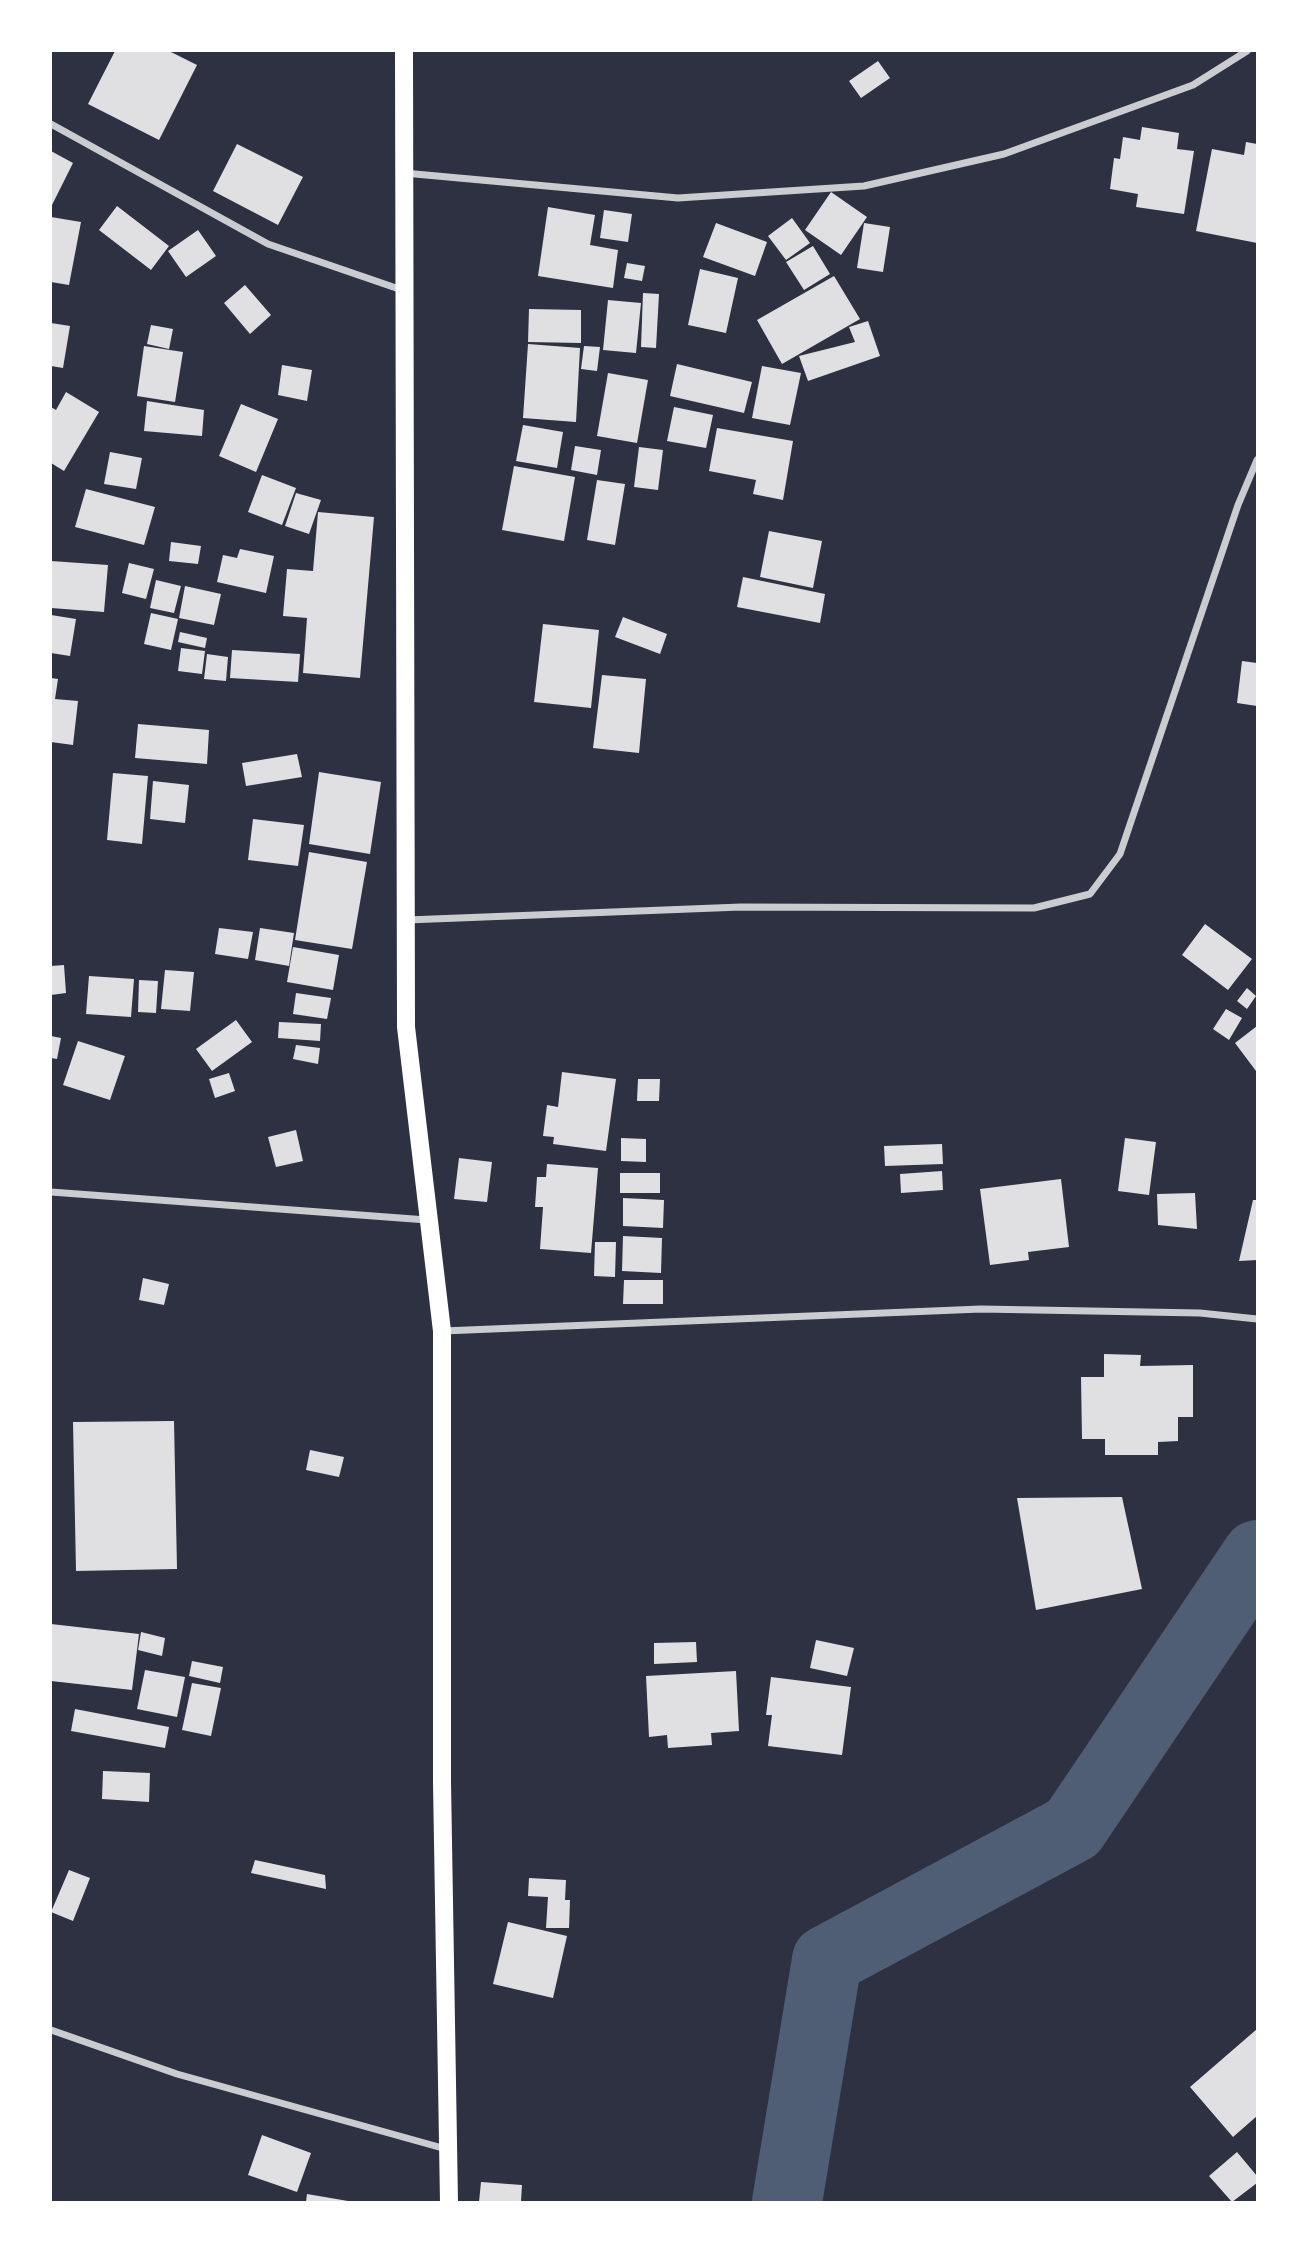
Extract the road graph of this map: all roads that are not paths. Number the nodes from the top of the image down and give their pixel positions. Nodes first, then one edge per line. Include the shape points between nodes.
1 (404, 51) edge
2 (1248, 51) edge
3 (51, 124) edge
4 (403, 173) junction
5 (402, 290) junction
6 (1257, 460) edge
7 (407, 920) junction
8 (51, 1192) edge
9 (431, 1221) junction
10 (1257, 1319) edge
11 (442, 1331) junction
12 (51, 2030) edge
13 (450, 2150) junction
14 (449, 2202) edge

1 - 4 main road
2 - 4 street via 1193,85 1004,154 864,186 678,198
3 - 5 street via 268,244
4 - 5 main road
5 - 7 main road
6 - 7 street via 1120,853 1090,894 1034,908 741,907
7 - 9 main road via 406,1027
8 - 9 street
9 - 11 main road
10 - 11 street via 1200,1313 981,1309
11 - 13 main road via 442,1782
12 - 13 street via 177,2074
13 - 14 main road

